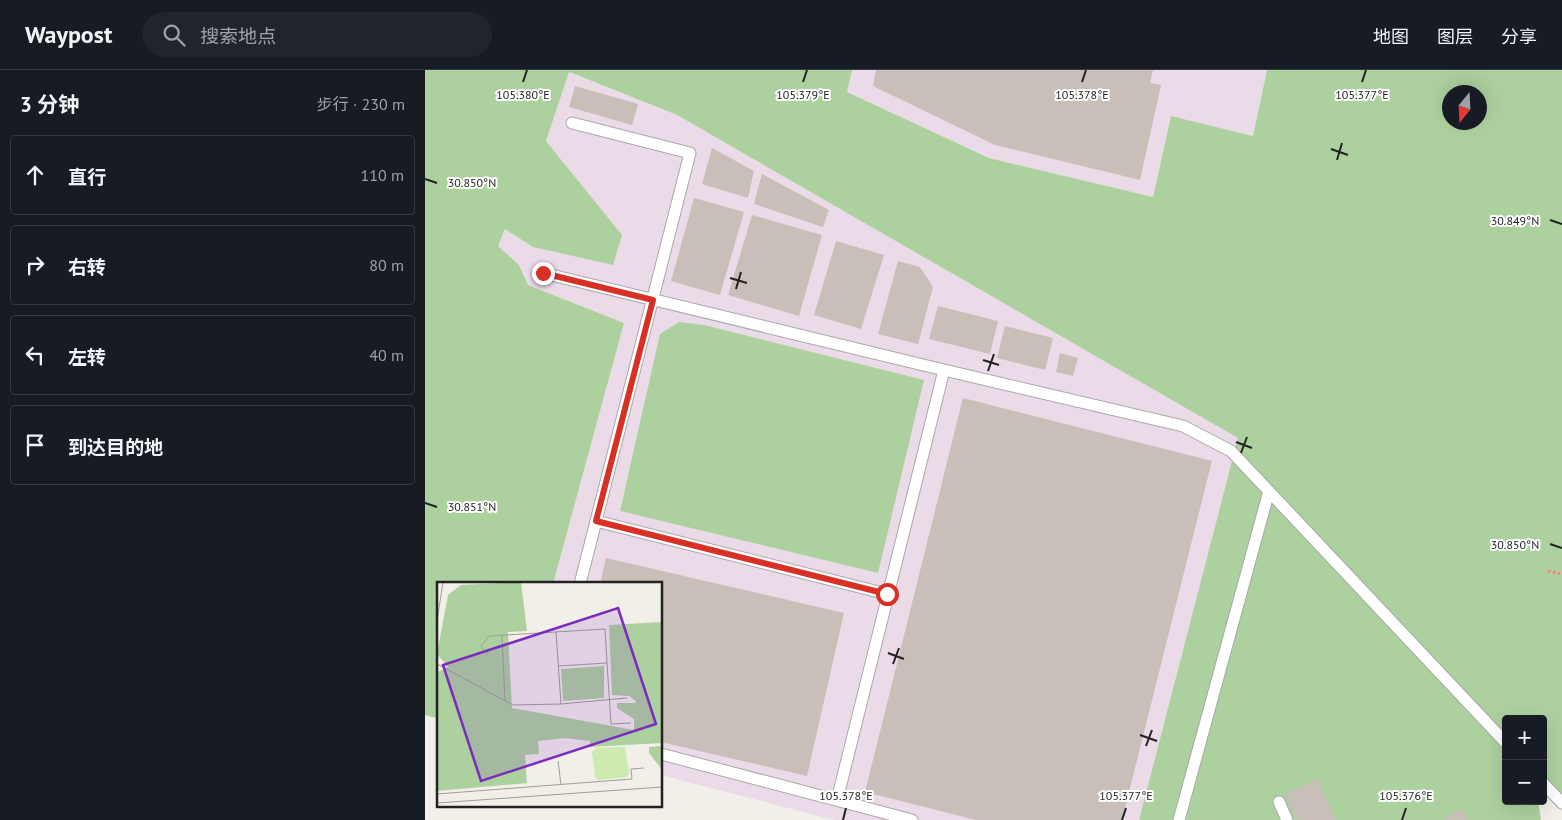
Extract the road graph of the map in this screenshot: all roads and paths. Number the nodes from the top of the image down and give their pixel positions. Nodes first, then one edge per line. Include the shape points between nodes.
1 (571, 123) dead end
2 (543, 273) dead end
3 (653, 300) junction
4 (944, 370) junction
5 (1269, 491) junction
6 (596, 521) junction
7 (1548, 571) dead end
8 (1562, 574) edge
9 (581, 582) edge
10 (887, 594) junction
11 (1502, 739) edge
12 (663, 755) edge
13 (1547, 787) edge
14 (837, 800) junction
15 (1279, 802) dead end
16 (1562, 803) edge
17 (912, 820) edge
18 (1179, 820) edge
19 (1287, 820) edge

1 - 3 lane via 690,154
2 - 3 lane
3 - 4 lane
3 - 6 lane
4 - 5 lane via 1183,426 1231,451
4 - 10 lane
5 - 11 lane
5 - 18 lane
6 - 9 lane
6 - 10 lane
7 - 8 path
10 - 14 lane
12 - 14 lane
13 - 16 lane
14 - 17 lane
15 - 19 lane

